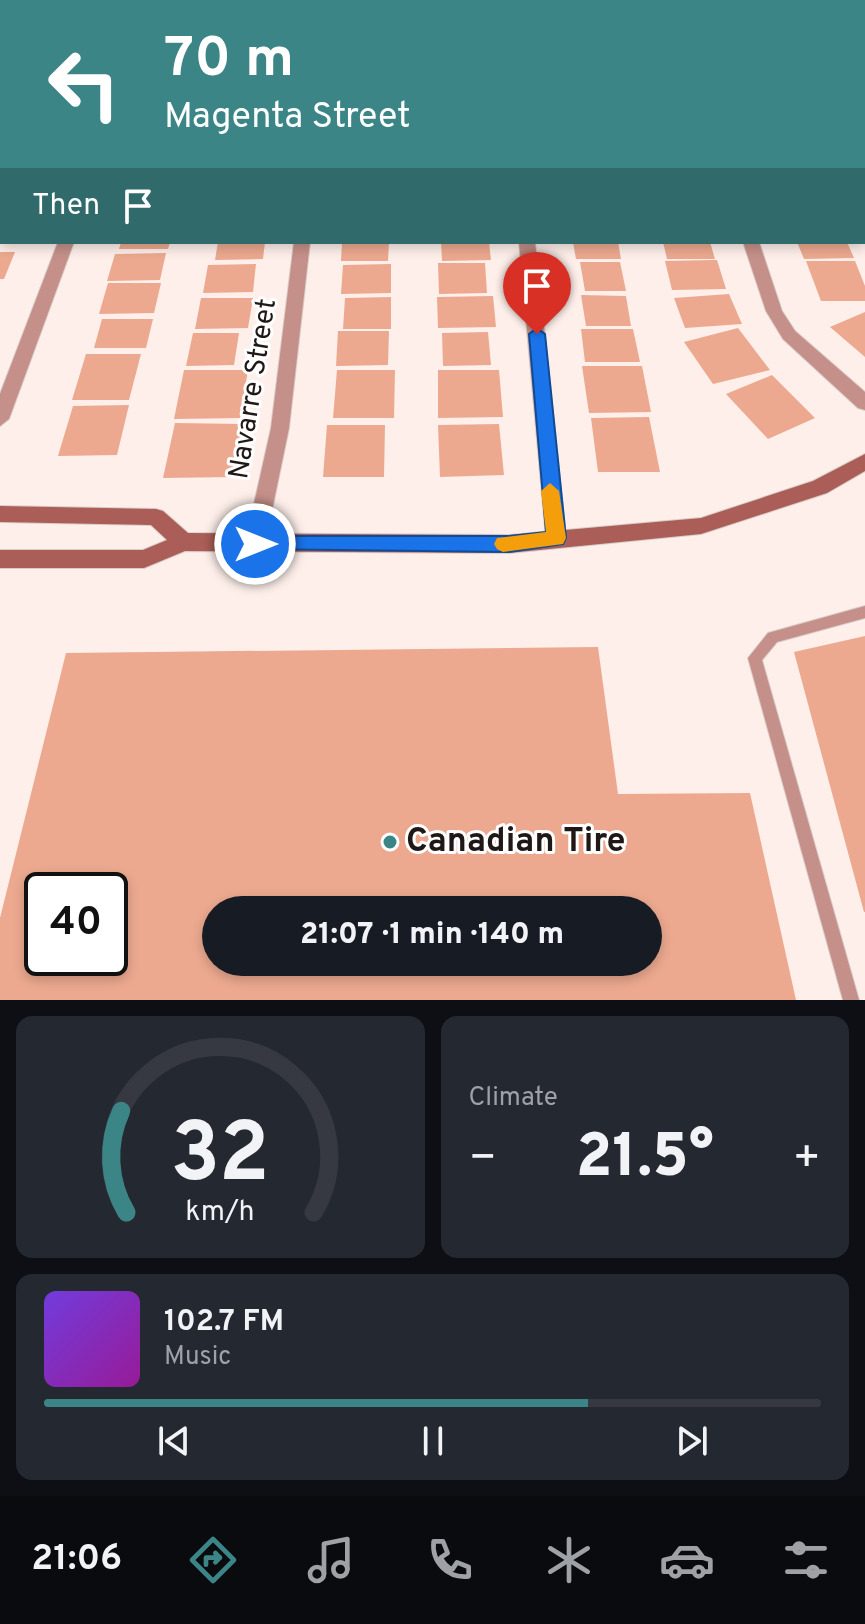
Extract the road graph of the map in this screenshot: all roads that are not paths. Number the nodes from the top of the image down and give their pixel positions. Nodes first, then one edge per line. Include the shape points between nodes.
1 (65, 244) edge
2 (302, 244) edge
3 (527, 244) edge
4 (752, 244) edge
5 (865, 403) edge
6 (0, 419) edge
7 (865, 462) edge
8 (0, 514) edge
9 (556, 538) junction
10 (183, 542) junction
11 (255, 544) junction
12 (0, 559) edge
13 (865, 612) edge
14 (851, 1000) edge

1 - 6 street
2 - 11 street, Navarre Street via 280,428
3 - 9 street
4 - 5 street via 768,297 789,335
7 - 9 street via 820,487 701,526
8 - 10 street via 156,517
9 - 11 street via 509,544
10 - 11 street
10 - 12 street via 144,559
13 - 14 lane via 773,637 755,658

